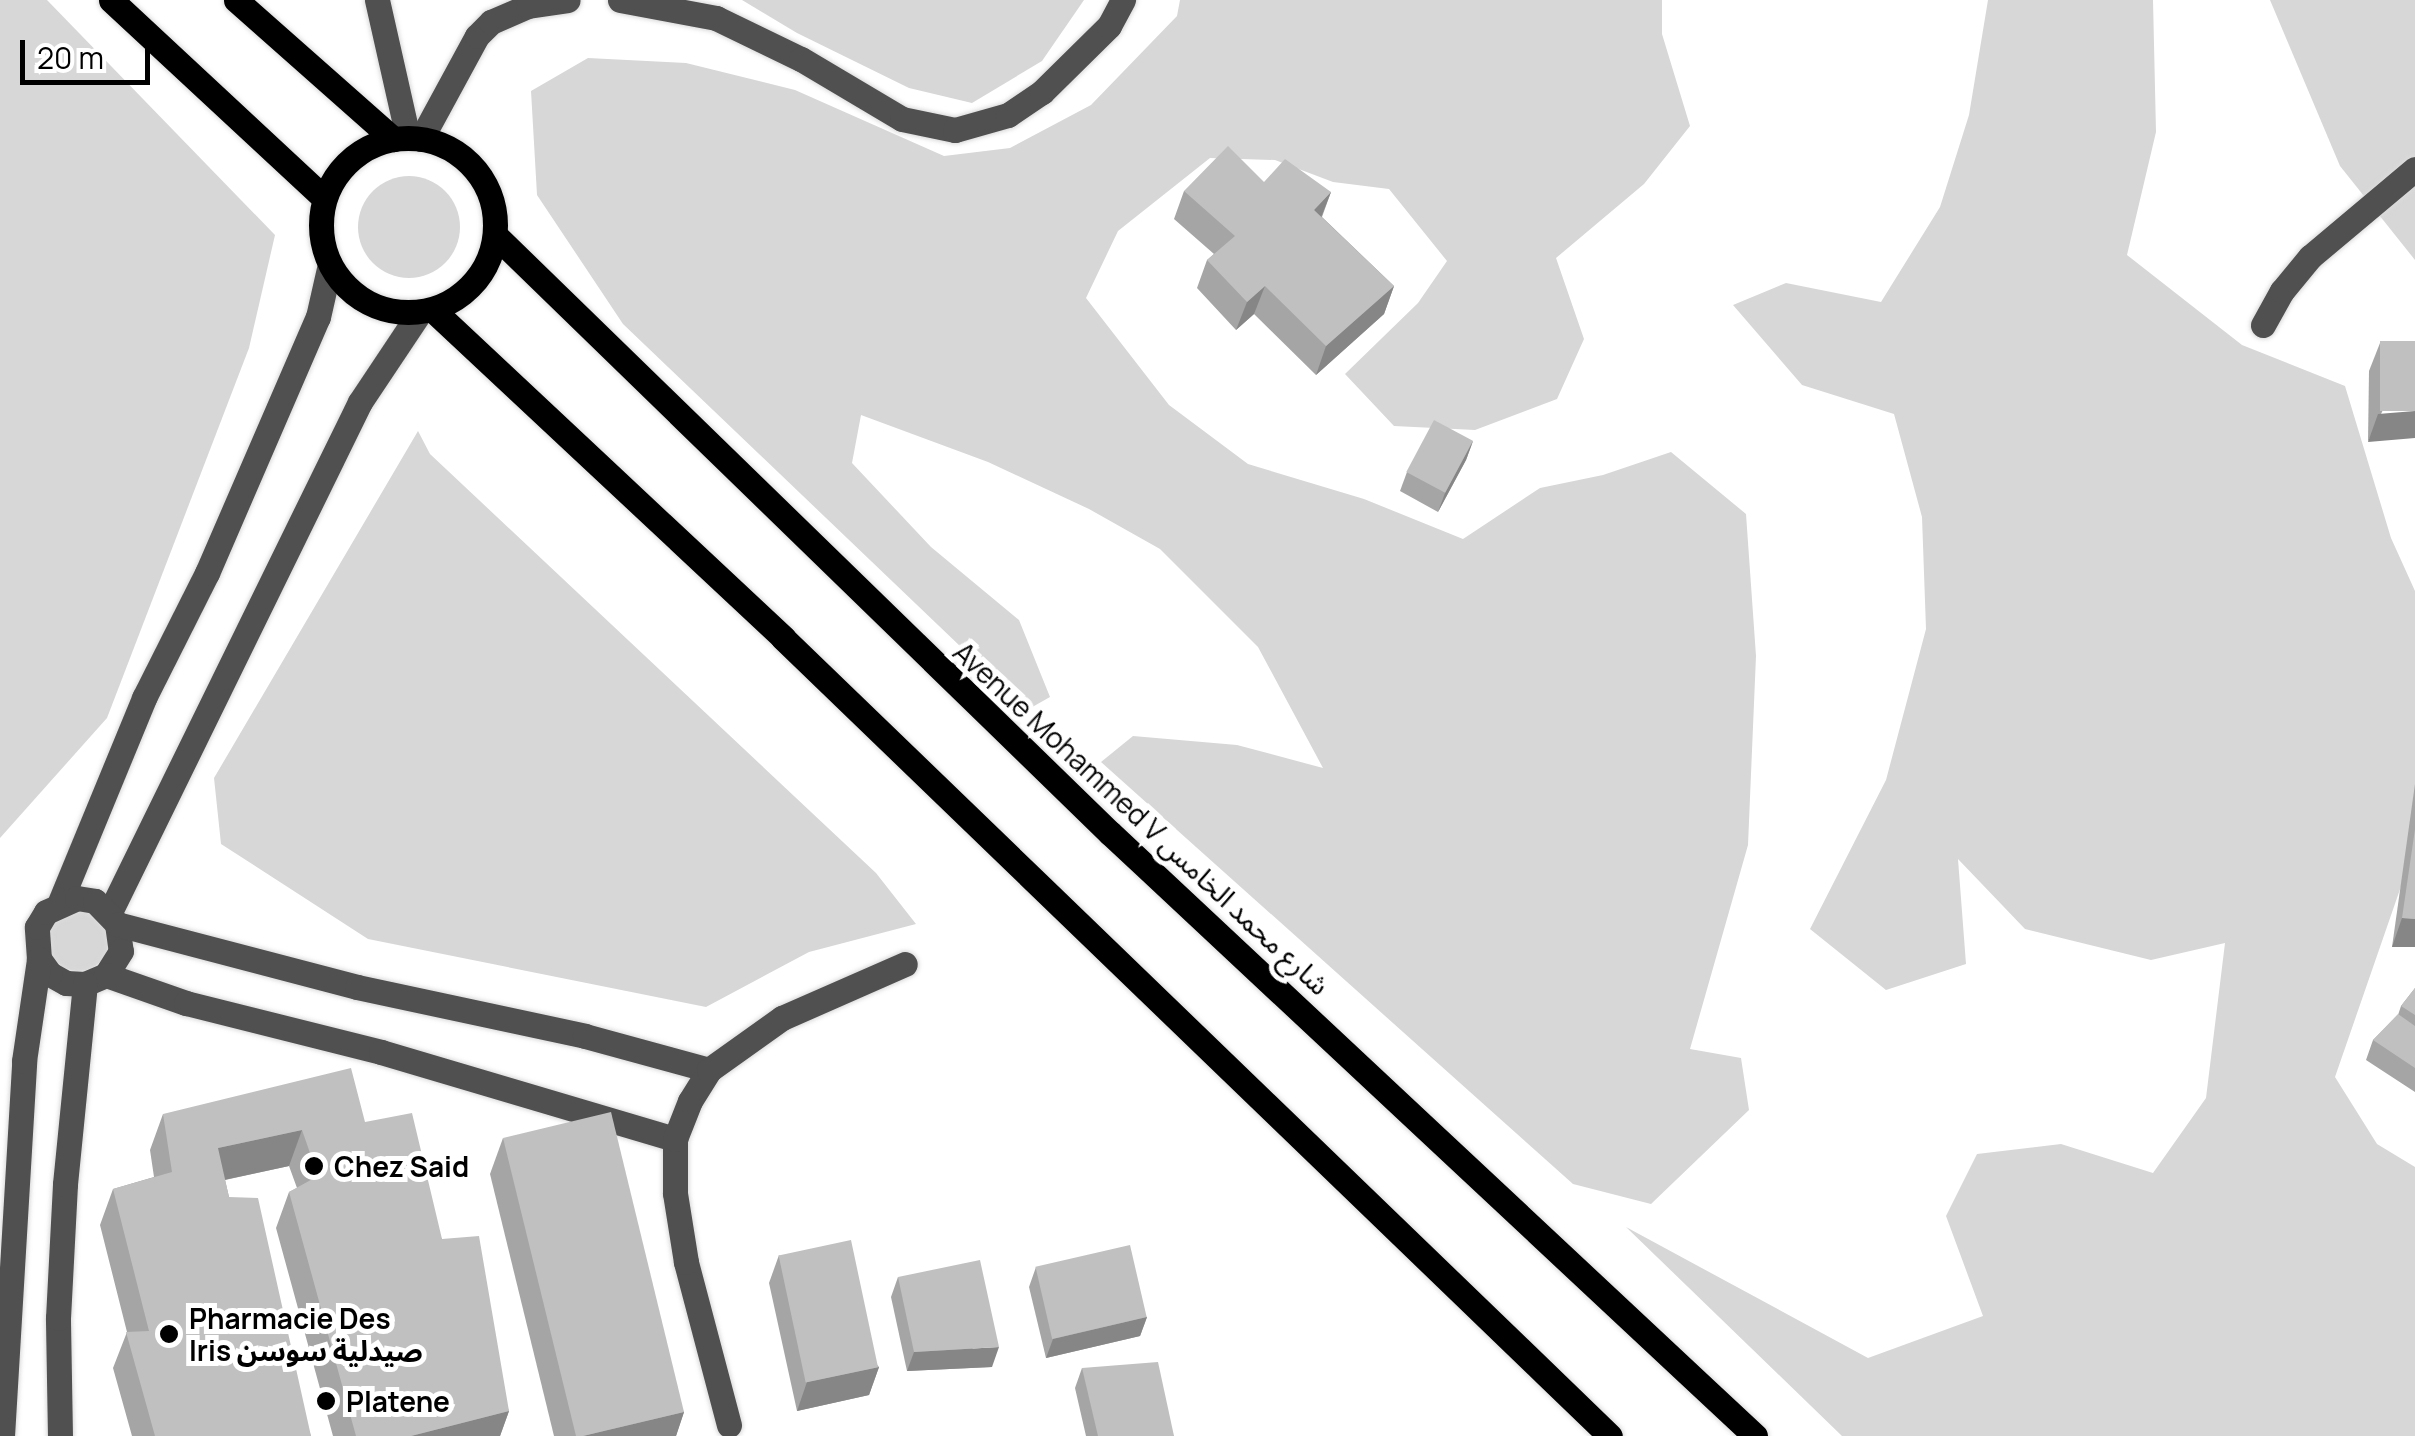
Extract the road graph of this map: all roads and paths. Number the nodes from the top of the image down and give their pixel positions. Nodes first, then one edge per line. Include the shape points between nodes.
1 (112, 0) edge
2 (236, 0) edge
3 (377, 0) edge
4 (568, 0) edge
5 (620, 0) edge
6 (1123, 0) edge
7 (407, 139) junction
8 (2415, 168) edge
9 (324, 198) junction
10 (496, 236) junction
11 (330, 264) junction
12 (427, 311) junction
13 (2263, 325) dead end
14 (60, 902) junction
15 (114, 918) junction
16 (39, 960) junction
17 (905, 964) dead end
18 (95, 979) junction
19 (709, 1070) junction
20 (675, 1138) junction
21 (730, 1425) dead end
22 (2, 1436) edge
23 (60, 1436) edge
24 (1610, 1436) edge
25 (1755, 1436) edge

1 - 9 main road
2 - 7 main road
3 - 7 street
4 - 7 street via 528,6 492,22
5 - 6 street via 716,18 902,120 954,130 1008,115 1042,92 1108,26
7 - 9 main road via 364,150 339,170
7 - 10 main road via 452,150 478,172 493,202
8 - 13 street via 2310,257
9 - 11 main road via 320,231
10 - 12 main road via 485,268 463,294
10 - 25 main road, Avenue Mohammed V شارع محمد الخامس via 1110,833
11 - 12 main road via 352,292 384,309
11 - 14 street via 318,317 144,698
12 - 15 street via 360,402
12 - 24 main road via 784,638
14 - 15 street via 95,902
14 - 16 street via 37,926
15 - 18 street via 121,951
15 - 19 street via 357,987
16 - 18 street via 66,982
16 - 22 street via 24,1061
17 - 19 street via 782,1018
18 - 20 street via 381,1052
18 - 23 street via 65,1184
19 - 20 street
20 - 21 street via 686,1262

